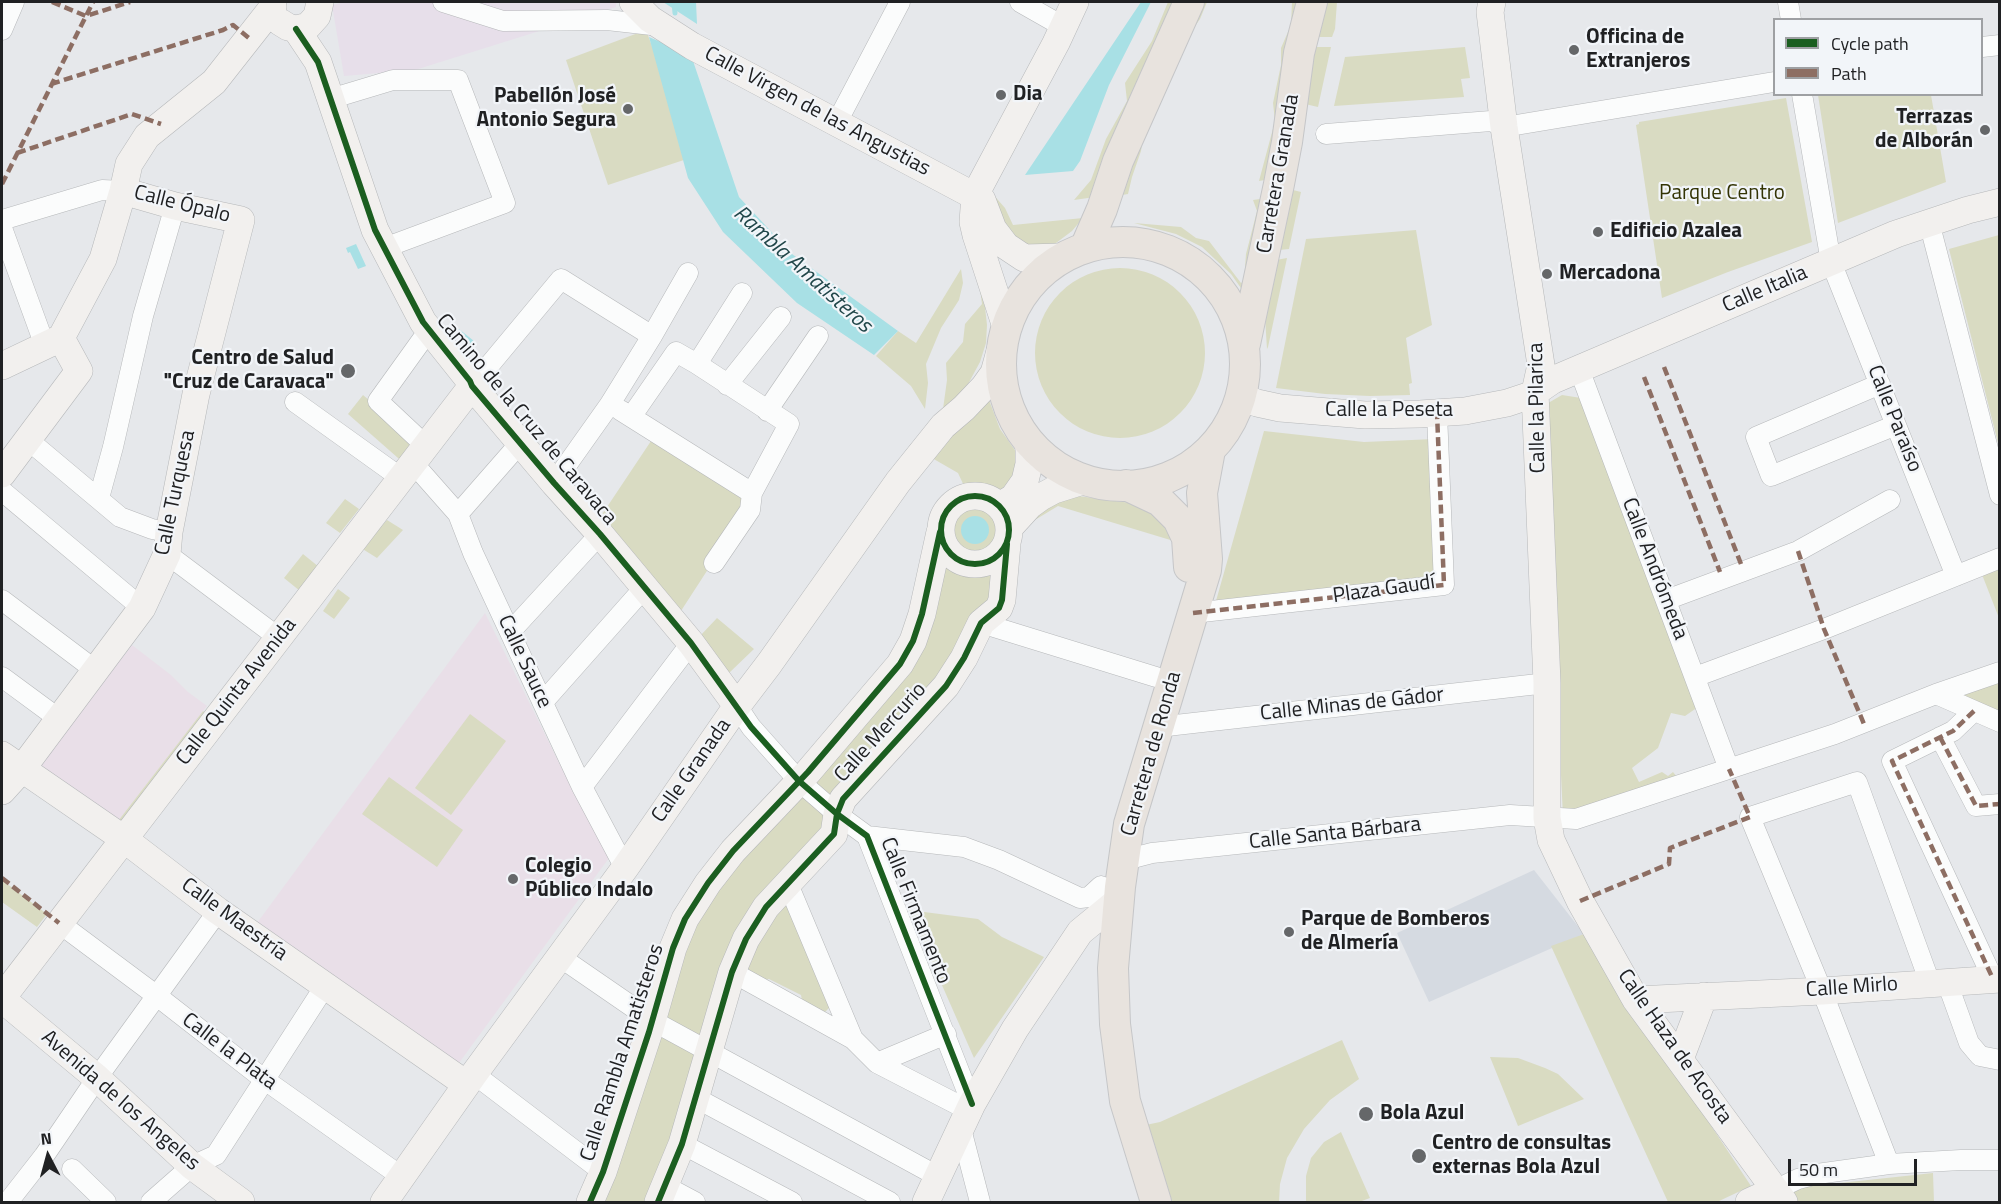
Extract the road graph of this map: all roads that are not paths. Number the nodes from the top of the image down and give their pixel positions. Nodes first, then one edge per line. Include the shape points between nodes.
1 (14, 2) edge
2 (443, 2) edge
3 (622, 2) edge
4 (633, 2) edge
5 (900, 2) edge
6 (1020, 2) edge
7 (1075, 2) edge
8 (1189, 2) edge
9 (1312, 2) edge
10 (1492, 2) edge
11 (1788, 2) edge
12 (294, 14) edge
13 (1791, 18) edge
14 (607, 20) junction
15 (661, 26) junction
16 (1064, 27) junction
17 (2, 30) edge
18 (2000, 45) edge
19 (1983, 47) edge
20 (1773, 82) edge
21 (1802, 96) edge
22 (330, 99) junction
23 (837, 122) junction
24 (1504, 127) junction
25 (1326, 134) dead end
26 (123, 191) junction
27 (975, 195) junction
28 (2000, 202) edge
29 (175, 206) junction
30 (2, 220) edge
31 (241, 220) joint
32 (1929, 222) junction
33 (2, 228) edge
34 (384, 248) junction
35 (1074, 252) junction
36 (1831, 262) junction
37 (688, 273) dead end
38 (742, 292) dead end
39 (782, 317) dead end
40 (429, 330) junction
41 (652, 336) junction
42 (818, 336) dead end
43 (1004, 336) junction
44 (53, 342) junction
45 (1245, 347) junction
46 (697, 364) junction
47 (2, 366) edge
48 (1579, 369) junction
49 (1880, 384) junction
50 (727, 385) junction
51 (472, 386) junction
52 (1535, 392) junction
53 (1241, 397) junction
54 (295, 402) dead end
55 (610, 404) junction
56 (767, 411) junction
57 (1437, 413) junction
58 (631, 417) junction
59 (1896, 425) junction
60 (27, 439) junction
61 (521, 442) junction
62 (1029, 442) junction
63 (1210, 450) junction
64 (414, 462) junction
65 (2, 474) edge
66 (1086, 480) junction
67 (554, 483) junction
68 (1126, 486) junction
69 (2, 491) edge
70 (752, 493) junction
71 (2000, 495) edge
72 (99, 498) junction
73 (1890, 500) dead end
74 (458, 514) junction
75 (1005, 526) junction
76 (940, 532) junction
77 (600, 534) junction
78 (168, 543) junction
79 (2000, 558) edge
80 (714, 563) dead end
81 (1956, 576) junction
82 (644, 588) junction
83 (2, 600) edge
84 (1666, 600) junction
85 (142, 608) junction
86 (1193, 613) junction
87 (981, 623) junction
88 (511, 631) junction
89 (279, 638) junction
90 (691, 644) junction
91 (95, 670) junction
92 (2000, 672) edge
93 (2, 677) edge
94 (1156, 677) junction
95 (1695, 677) junction
96 (1547, 683) junction
97 (1936, 694) junction
98 (543, 702) junction
99 (737, 706) junction
100 (1974, 711) junction
101 (59, 719) junction
102 (2000, 722) edge
103 (1158, 727) junction
104 (1940, 737) junction
105 (11, 762) edge
106 (1729, 769) junction
107 (800, 781) junction
108 (582, 787) junction
109 (2, 791) edge
110 (2000, 804) edge
111 (837, 814) junction
112 (1547, 818) junction
113 (867, 836) junction
114 (124, 839) junction
115 (1125, 860) junction
116 (625, 868) junction
117 (788, 884) junction
118 (218, 911) junction
119 (1095, 912) junction
120 (59, 923) junction
121 (560, 957) junction
122 (732, 972) junction
123 (1996, 979) edge
124 (1939, 983) junction
125 (326, 986) junction
126 (1822, 991) junction
127 (157, 996) junction
128 (1704, 996) junction
129 (2, 998) edge
130 (1636, 999) junction
131 (653, 1021) junction
132 (946, 1034) junction
133 (853, 1039) junction
134 (708, 1051) junction
135 (1680, 1059) junction
136 (2000, 1060) edge
137 (878, 1063) junction
138 (97, 1078) junction
139 (470, 1079) junction
140 (265, 1080) junction
141 (696, 1098) junction
142 (968, 1114) junction
143 (682, 1144) junction
144 (2000, 1160) edge
145 (1889, 1164) junction
146 (192, 1166) junction
147 (72, 1169) dead end
148 (603, 1172) junction
149 (402, 1177) junction
150 (939, 1177) junction
151 (662, 1194) edge
152 (1780, 1196) edge
153 (8, 1203) edge
154 (106, 1203) edge
155 (151, 1203) edge
156 (241, 1203) edge
157 (384, 1203) edge
158 (590, 1203) edge
159 (694, 1203) edge
160 (792, 1203) edge
161 (890, 1203) edge
162 (926, 1203) edge
163 (980, 1203) edge
164 (1138, 1203) edge
165 (1156, 1203) edge
166 (1749, 1203) edge

1 - 17 street
2 - 14 street via 503,21
3 - 14 street
4 - 15 street, Calle Virgen de las Angustias
5 - 23 street
6 - 16 street
7 - 16 street
8 - 35 main road via 1118,161 1102,209
9 - 45 main road, Carretera Granada via 1299,53 1287,142
10 - 24 street, Calle la Pilarica
11 - 13 street
12 - 22 street, Camino de la Cruz de Caravaca via 318,62
12 - 26 street via 253,34 214,82 147,136 129,164
14 - 15 street
15 - 23 street, Calle Virgen de las Angustias via 700,51
16 - 27 street
18 - 19 street
20 - 24 street
21 - 36 street, Calle Paraíso
22 - 34 street, Camino de la Cruz de Caravaca
22 - 34 street via 393,80 458,80 505,203
23 - 27 street, Calle Virgen de las Angustias
24 - 25 street via 1491,121
24 - 52 street, Calle la Pilarica via 1541,366
26 - 29 street, Calle Ópalo
26 - 30 street via 102,190
26 - 44 street via 103,259
27 - 35 street via 982,200 993,229 1006,246 1024,258
27 - 43 street via 973,222
28 - 32 street, Calle Italia
29 - 31 street, Calle Ópalo
29 - 72 street via 143,316
31 - 78 street, Calle Turquesa via 196,394
32 - 36 street, Calle Italia
32 - 71 street
33 - 44 street
34 - 40 street, Camino de la Cruz de Caravaca
35 - 43 main road via 1031,283 1011,313
35 - 45 main road via 1130,241 1182,256 1223,292 1240,325
36 - 48 street, Calle Italia
36 - 49 street, Calle Paraíso
37 - 41 street
38 - 46 street
39 - 50 street
40 - 51 street, Camino de la Cruz de Caravaca
40 - 64 street via 378,401
41 - 51 street via 561,279
41 - 55 street
42 - 56 street
43 - 62 main road via 1000,366 1006,402
43 - 99 street, Calle Granada via 994,373 984,387 932,438
44 - 47 street
44 - 60 street via 79,370
45 - 53 main road
46 - 50 street
46 - 58 street via 676,352
48 - 52 street, Calle Italia
48 - 84 street, Calle Andrómeda
49 - 59 street, Calle Paraíso
49 - 59 street via 1755,437 1771,476
50 - 56 street
51 - 61 street, Camino de la Cruz de Caravaca
51 - 64 street, Calle Quinta Avenida
52 - 57 street, Calle la Peseta via 1508,403
52 - 96 street, Calle la Pilarica
53 - 57 street, Calle la Peseta via 1280,408 1326,413
53 - 63 main road via 1226,430
54 - 64 street
55 - 58 street
55 - 67 street
56 - 70 street via 789,424
57 - 86 street, Plaza Gaudí via 1444,585
58 - 70 street
59 - 81 street, Calle Paraíso
60 - 65 street
60 - 72 street
61 - 67 street, Camino de la Cruz de Caravaca
61 - 74 street
62 - 66 main road via 1049,461
62 - 75 street via 1025,481
63 - 68 main road via 1170,476
63 - 86 main road, Carretera de Ronda via 1202,493 1207,559
64 - 74 street, Calle Sauce
64 - 89 street, Calle Quinta Avenida
66 - 68 main road
66 - 75 street via 1054,490
67 - 77 street, Camino de la Cruz de Caravaca
68 - 94 main road, Carretera de Ronda via 1166,506 1178,519 1188,544 1188,571
69 - 85 street
70 - 80 street via 750,510
72 - 78 street via 120,517 152,529
73 - 84 street via 1798,551
74 - 88 street, Calle Sauce
75 - 76 street via 991,500 981,496 952,504
75 - 76 street via 1001,552 994,559 974,564 955,558 942,542
75 - 87 street, Calle Mercurio via 1001,604 997,612
76 - 107 street, Calle Rambla Amatisteros via 922,614 906,655
77 - 82 street, Camino de la Cruz de Caravaca
77 - 88 street
78 - 85 street, Calle Turquesa
78 - 89 street
79 - 81 street
81 - 95 street
82 - 90 street, Camino de la Cruz de Caravaca
82 - 98 street
83 - 91 street
84 - 95 street, Calle Andrómeda
85 - 91 street, Calle Turquesa
86 - 103 main road, Carretera de Ronda
87 - 94 street
87 - 111 street, Calle Mercurio via 946,686 847,794
88 - 98 street, Calle Sauce
89 - 114 street, Calle Quinta Avenida
90 - 99 street, Camino de la Cruz de Caravaca
90 - 108 street
91 - 101 street, Calle Turquesa
92 - 97 street, Calle Santa Bárbara
93 - 101 street
94 - 119 main road, Carretera de Ronda via 1104,862
95 - 106 street, Calle Andrómeda
96 - 103 street, Calle Minas de Gádor
96 - 112 street, Calle la Pilarica
97 - 100 street
97 - 106 street, Calle Santa Bárbara via 1864,724
98 - 108 street, Calle Sauce
99 - 107 street, Calle Firmamento
99 - 116 street, Calle Granada
100 - 102 street
100 - 104 street via 1953,731
101 - 105 street, Calle Turquesa
103 - 115 main road, Carretera de Ronda via 1129,824
104 - 110 street via 1976,806
104 - 123 street via 1892,761
105 - 109 street, Calle Turquesa
105 - 114 street, Calle Maestría
106 - 112 street, Calle Santa Bárbara via 1576,819
107 - 111 street, Calle Firmamento
107 - 131 street, Calle Rambla Amatisteros via 733,851 690,909 673,948
108 - 116 street, Calle Sauce
111 - 113 street, Calle Firmamento
111 - 117 street, Calle Mercurio via 834,834
112 - 115 street, Calle Santa Bárbara via 1510,815
112 - 130 street, Calle Haza de Acosta via 1551,840 1580,901
113 - 119 street via 964,847 999,860
113 - 132 street, Calle Firmamento
114 - 118 street, Calle Maestría
114 - 120 street, Calle Quinta Avenida
115 - 119 main road, Carretera de Ronda
116 - 121 street, Calle Granada
117 - 122 street, Calle Mercurio via 756,922
117 - 133 street
118 - 125 street, Calle Maestría
118 - 127 street
119 - 142 street via 1015,1029
119 - 164 main road, Carretera de Ronda via 1099,1045 1111,1118
119 - 165 main road, Carretera de Ronda via 1113,968 1115,1024 1125,1101
120 - 127 street, Calle la Plata
120 - 129 street, Calle Quinta Avenida
121 - 131 street
121 - 139 street, Calle Granada
122 - 133 street
122 - 134 street, Calle Mercurio
123 - 124 street, Calle Mirlo
124 - 126 street, Calle Mirlo
124 - 126 street via 1857,782 1750,817
124 - 136 street via 1969,1043 1980,1056
125 - 139 street, Calle Maestría
125 - 140 street
126 - 128 street, Calle Mirlo
126 - 145 street
127 - 138 street
127 - 140 street, Calle la Plata
128 - 130 street, Calle Mirlo
128 - 135 street
129 - 138 street, Avenida de los Angeles
130 - 135 street, Calle Haza de Acosta
131 - 134 street
131 - 148 street, Calle Rambla Amatisteros
132 - 137 street
132 - 142 street, Calle Firmamento
133 - 137 street
134 - 141 street, Calle Mercurio
134 - 150 street
135 - 152 street, Calle Haza de Acosta
137 - 142 street
138 - 146 street, Avenida de los Angeles
138 - 153 street
139 - 148 street
139 - 149 street, Calle Granada
140 - 146 street via 216,1155
140 - 149 street, Calle la Plata
141 - 143 street, Calle Mercurio
141 - 161 street
142 - 150 street
142 - 163 street, Calle Firmamento
143 - 151 street, Calle Mercurio
143 - 160 street
144 - 145 street
145 - 152 street via 1798,1179
146 - 155 street
146 - 156 street, Avenida de los Angeles
147 - 154 street
148 - 158 street, Calle Rambla Amatisteros
149 - 157 street, Calle Granada
150 - 162 street
151 - 159 street
152 - 166 street

